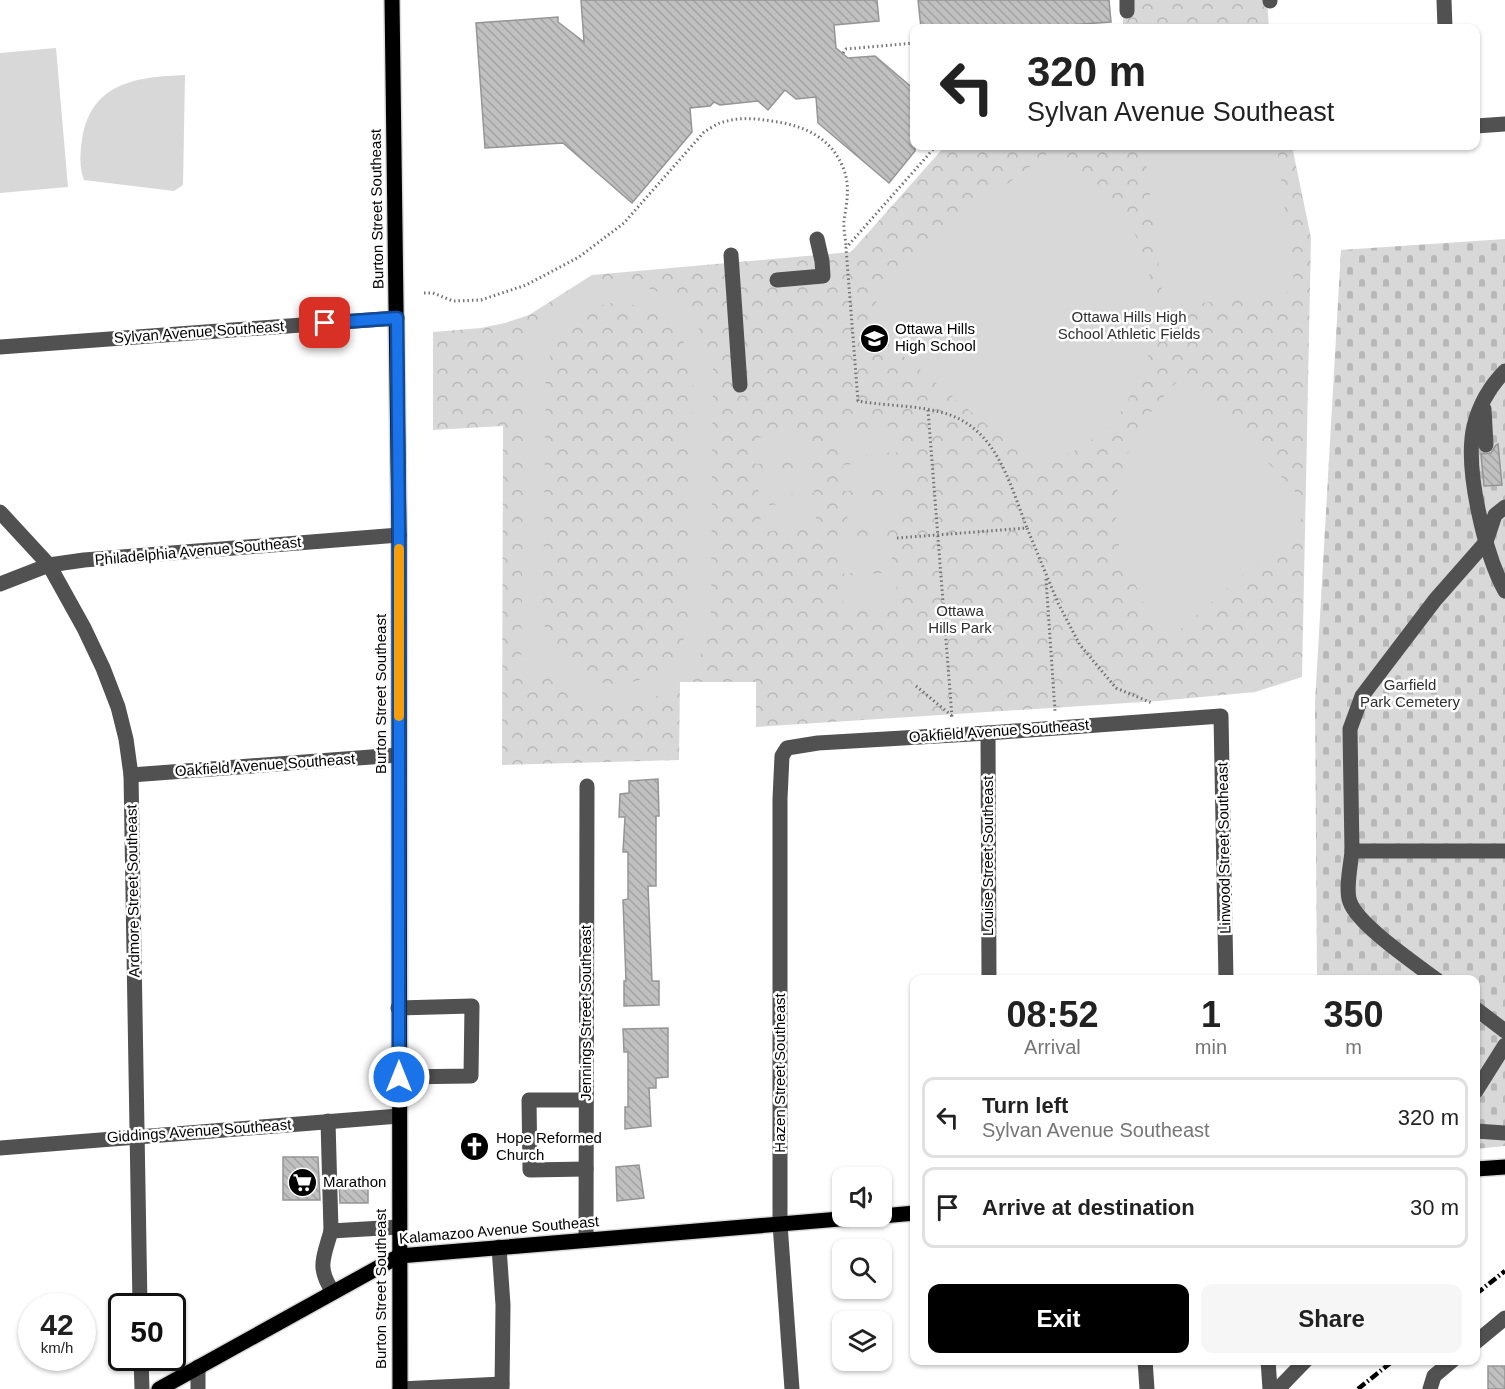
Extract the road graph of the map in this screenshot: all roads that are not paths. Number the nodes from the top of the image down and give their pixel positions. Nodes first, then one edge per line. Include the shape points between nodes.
1 (392, 0) edge
2 (1443, 0) edge
3 (1446, 24) edge
4 (1505, 124) edge
5 (1480, 126) edge
6 (817, 239) dead end
7 (731, 255) dead end
8 (777, 280) dead end
9 (397, 318) junction
10 (0, 347) edge
11 (1505, 371) edge
12 (740, 385) dead end
13 (1483, 400) junction
14 (1486, 446) dead end
15 (1505, 507) edge
16 (0, 512) edge
17 (399, 535) junction
18 (1486, 542) junction
19 (49, 565) junction
20 (0, 584) edge
21 (1505, 591) edge
22 (1221, 716) joint
23 (988, 733) junction
24 (398, 755) junction
25 (782, 756) joint
26 (131, 775) junction
27 (587, 786) dead end
28 (1352, 851) junction
29 (1505, 851) edge
30 (989, 975) edge
31 (1226, 975) edge
32 (1431, 975) edge
33 (398, 1008) junction
34 (1480, 1012) edge
35 (1505, 1031) edge
36 (1505, 1045) edge
37 (399, 1077) junction
38 (1480, 1085) edge
39 (586, 1100) junction
40 (399, 1116) junction
41 (328, 1121) junction
42 (1480, 1131) edge
43 (1505, 1133) edge
44 (137, 1136) junction
45 (0, 1148) edge
46 (1505, 1167) edge
47 (586, 1169) junction
48 (1480, 1169) edge
49 (910, 1213) edge
50 (892, 1215) edge
51 (832, 1220) edge
52 (780, 1224) junction
53 (399, 1227) junction
54 (332, 1231) junction
55 (586, 1240) junction
56 (499, 1247) junction
57 (399, 1256) junction
58 (333, 1292) junction
59 (140, 1293) edge
60 (1505, 1318) edge
61 (1480, 1339) edge
62 (1145, 1365) edge
63 (1268, 1365) edge
64 (1304, 1365) edge
65 (1447, 1365) edge
66 (198, 1367) junction
67 (141, 1371) edge
68 (502, 1386) edge
69 (142, 1389) edge
70 (159, 1389) edge
71 (198, 1389) edge
72 (400, 1389) edge
73 (792, 1389) edge
74 (1147, 1389) edge
75 (1270, 1389) edge
76 (1278, 1389) edge
77 (1431, 1389) edge

1 - 9 main road, Burton Street Southeast
2 - 3 street
4 - 5 street
6 - 8 street via 823,276
7 - 12 street
9 - 10 street, Sylvan Avenue Southeast
9 - 17 main road, Burton Street Southeast
11 - 13 street
13 - 14 street
13 - 18 street via 1473,427 1472,461
15 - 18 street via 1495,515
16 - 19 street, Ardmore Street Southeast
17 - 19 street, Philadelphia Avenue Southeast
17 - 24 main road, Burton Street Southeast
18 - 21 street
18 - 28 street via 1434,600 1362,696 1350,729
19 - 20 street, Philadelphia Avenue Southeast
19 - 26 street, Ardmore Street Southeast via 103,668 118,707
22 - 23 street, Oakfield Avenue Southeast
22 - 31 street, Linwood Street Southeast
23 - 25 street, Oakfield Avenue Southeast via 818,743 787,748
23 - 30 street, Louise Street Southeast
24 - 26 street, Oakfield Avenue Southeast
24 - 33 main road, Burton Street Southeast
25 - 52 street, Hazen Street Southeast
26 - 44 street, Ardmore Street Southeast
27 - 39 street, Jennings Street Southeast
28 - 29 street
28 - 32 street via 1349,902 1365,924
33 - 37 main road, Burton Street Southeast
33 - 37 street via 472,1006 471,1076
34 - 35 street
36 - 38 street
37 - 40 main road, Burton Street Southeast
39 - 47 street, Jennings Street Southeast
39 - 47 street via 529,1100 530,1170
40 - 41 street, Giddings Avenue Southeast
40 - 53 main road, Burton Street Southeast
41 - 44 street, Giddings Avenue Southeast
41 - 54 street
42 - 43 street
44 - 45 street, Giddings Avenue Southeast
44 - 59 street, Ardmore Street Southeast
46 - 48 main road
47 - 55 street, Jennings Street Southeast
49 - 50 main road
51 - 52 main road, Kalamazoo Avenue Southeast
52 - 55 main road, Kalamazoo Avenue Southeast
52 - 73 street, Hazen Street Southeast
53 - 54 street
53 - 57 main road, Burton Street Southeast
54 - 58 street via 323,1260 324,1278
55 - 56 main road, Kalamazoo Avenue Southeast
56 - 57 main road, Kalamazoo Avenue Southeast
56 - 68 street
57 - 58 main road, Kalamazoo Avenue Southeast
57 - 72 main road, Burton Street Southeast
58 - 66 main road, Kalamazoo Avenue Southeast
60 - 61 street
62 - 74 street
63 - 75 street
64 - 76 street
65 - 77 street via 1434,1376
66 - 70 main road, Kalamazoo Avenue Southeast
66 - 71 street
67 - 69 street
68 - 72 street

